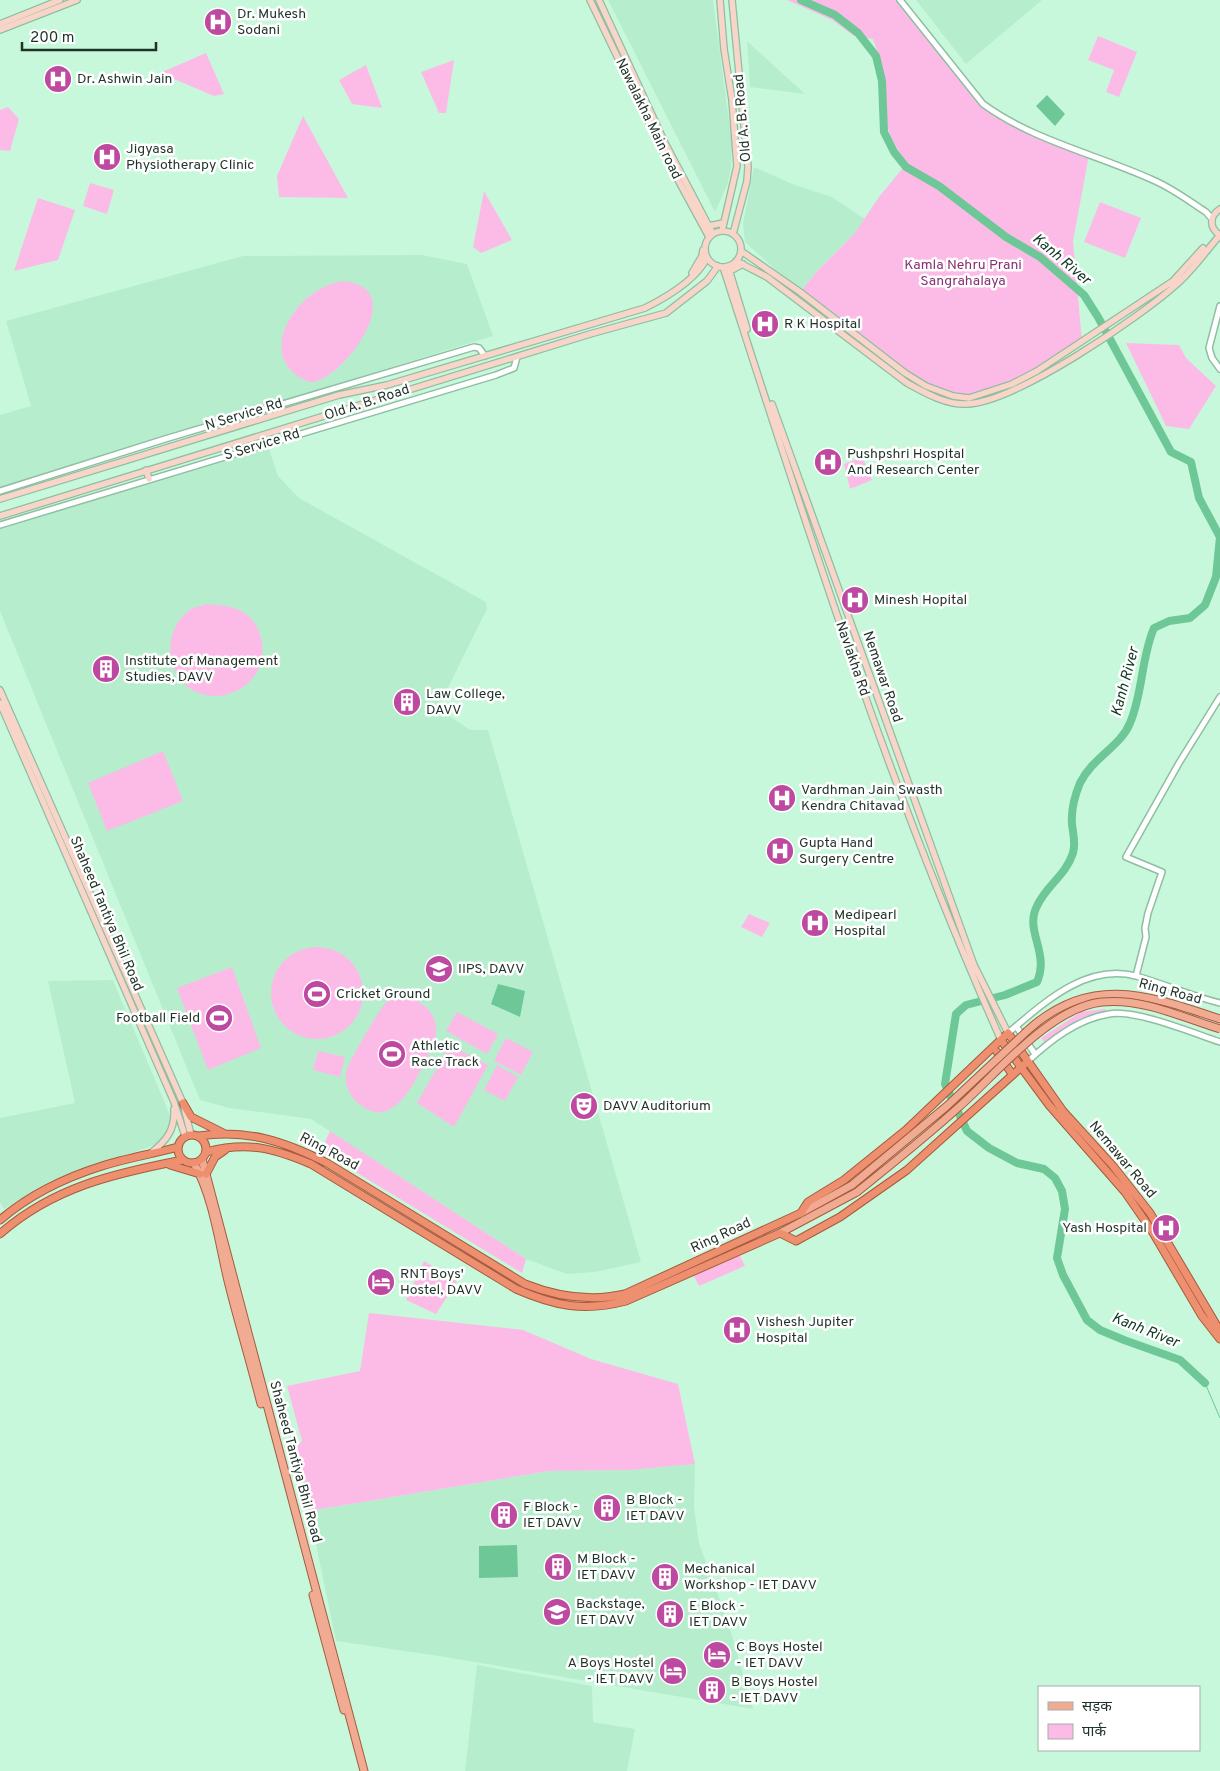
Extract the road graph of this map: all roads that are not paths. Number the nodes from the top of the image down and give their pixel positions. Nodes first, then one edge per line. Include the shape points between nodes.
1 (60, 0) edge
2 (77, 0) edge
3 (590, 0) edge
4 (599, 0) edge
5 (720, 0) edge
6 (732, 0) edge
7 (900, 0) edge
8 (0, 24) edge
9 (0, 30) edge
10 (1220, 209) edge
11 (738, 215) junction
12 (698, 218) junction
13 (1212, 219) junction
14 (723, 223) junction
15 (709, 226) junction
16 (722, 231) junction
17 (733, 234) junction
18 (1219, 234) edge
19 (711, 235) junction
20 (740, 242) junction
21 (741, 251) junction
22 (707, 258) junction
23 (736, 261) junction
24 (743, 264) junction
25 (723, 269) junction
26 (688, 279) junction
27 (1220, 306) edge
28 (485, 356) junction
29 (517, 357) junction
30 (1220, 369) edge
31 (133, 449) junction
32 (149, 454) junction
33 (146, 470) junction
34 (149, 479) junction
35 (0, 491) edge
36 (0, 498) edge
37 (0, 516) edge
38 (0, 525) edge
39 (0, 690) edge
40 (1220, 697) edge
41 (1, 700) edge
42 (1136, 976) junction
43 (1220, 1003) edge
44 (139, 1013) junction
45 (1220, 1019) edge
46 (1016, 1026) junction
47 (1220, 1029) edge
48 (1008, 1033) junction
49 (1002, 1040) junction
50 (1220, 1042) edge
51 (994, 1047) junction
52 (1035, 1054) junction
53 (1026, 1062) junction
54 (1020, 1068) junction
55 (1012, 1074) junction
56 (174, 1102) junction
57 (183, 1103) junction
58 (1060, 1113) junction
59 (226, 1135) junction
60 (192, 1136) junction
61 (1085, 1140) junction
62 (178, 1147) junction
63 (151, 1153) junction
64 (285, 1153) junction
65 (204, 1156) junction
66 (183, 1160) junction
67 (194, 1163) junction
68 (163, 1164) junction
69 (203, 1174) junction
70 (801, 1213) junction
71 (0, 1220) edge
72 (780, 1233) junction
73 (0, 1234) edge
74 (1220, 1331) edge
75 (1220, 1339) edge
76 (328, 1641) junction
77 (360, 1771) edge
78 (364, 1771) edge

1 - 8 main road
2 - 9 main road
3 - 12 main road, Nawalakha Main road
4 - 15 main road, Nawalakha Main road via 664,142
5 - 14 main road, Old A. B. Road via 737,166
6 - 11 main road, Old A. B. Road via 748,148 747,181
7 - 13 street via 983,104 998,115 1028,132 1155,180
10 - 13 main road
11 - 17 main road, Old A. B. Road
11 - 20 main road
12 - 19 main road, Nawalakha Main road
12 - 26 main road via 704,234 702,256
13 - 18 main road via 1213,229
14 - 15 main road
14 - 16 main road, Old A. B. Road
15 - 19 main road, Nawalakha Main road
16 - 17 main road
16 - 19 main road
17 - 20 main road
18 - 21 main road via 1173,281 1037,371 1012,384 969,398 926,386 905,373
18 - 24 main road via 1178,283 1120,326 1056,367 1010,390 981,402 958,404 929,395 907,383 767,277
19 - 22 main road via 705,247
20 - 21 main road
21 - 23 main road
22 - 25 main road
22 - 26 main road, Old A. B. Road
23 - 24 main road
23 - 25 main road, Old A. B. Road
24 - 25 main road
25 - 29 main road, Old A. B. Road via 666,313
25 - 48 main road, Nemawar Road via 974,965
25 - 49 main road, Navlakha Rd via 866,702 978,989
26 - 28 main road, Old A. B. Road via 664,299 645,308
27 - 30 street via 1209,348
28 - 31 street, N Service Rd via 474,347
28 - 32 main road, Old A. B. Road via 387,385 339,395
29 - 33 main road, Old A. B. Road
29 - 34 street, S Service Rd via 514,368 496,375
31 - 32 street
31 - 35 street, N Service Rd
32 - 36 main road, Old A. B. Road
33 - 34 main road
33 - 37 main road, Old A. B. Road
34 - 38 street, S Service Rd
39 - 41 main road, Shaheed Tantiya Bhil Road
40 - 42 street via 1126,857 1162,872 1148,913 1146,937
41 - 44 main road, Shaheed Tantiya Bhil Road
42 - 43 street
42 - 46 street via 1105,976 1070,986 1048,999
44 - 56 main road, Shaheed Tantiya Bhil Road
44 - 57 main road
45 - 70 main road, Ring Road, bridge via 1134,994 1072,1000 1035,1024 947,1106 852,1185
46 - 48 street
46 - 52 street
47 - 72 main road, Ring Road, bridge via 1147,1005 1101,1002 1076,1009 1044,1030 858,1192
48 - 49 highway
48 - 53 highway, Nemawar Road
49 - 51 highway
49 - 54 highway, Nemawar Road
50 - 52 street via 1131,1015 1109,1014 1074,1027
51 - 55 highway
51 - 70 highway via 935,1104 855,1171 808,1202
52 - 53 street
53 - 54 highway
53 - 58 highway, Nemawar Road
54 - 55 highway
54 - 58 highway, Nemawar Road
55 - 72 highway via 907,1170 840,1217 796,1241
56 - 60 main road, Shaheed Tantiya Bhil Road
56 - 63 main road via 171,1133
57 - 59 highway via 191,1116
57 - 60 main road
58 - 61 highway, Nemawar Road
59 - 60 highway, Ring Road
59 - 70 highway, Ring Road via 265,1138 296,1147 525,1284 550,1294 588,1299 625,1294
60 - 62 highway
60 - 65 highway via 205,1143
61 - 74 highway, Nemawar Road via 1132,1188
61 - 75 highway, Nemawar Road via 1131,1200 1202,1316
62 - 63 highway
62 - 66 highway
63 - 71 highway via 70,1178 22,1202
64 - 65 highway, Ring Road via 258,1146 238,1146
64 - 69 highway via 250,1148 225,1150 215,1157
64 - 72 highway, Ring Road via 311,1164 516,1288 544,1301 604,1307 626,1302
65 - 67 highway
65 - 69 main road, Shaheed Tantiya Bhil Road
66 - 67 highway
66 - 68 highway
67 - 69 main road, Shaheed Tantiya Bhil Road
68 - 69 highway
68 - 73 highway via 109,1176 69,1190 27,1212
69 - 76 main road, Shaheed Tantiya Bhil Road via 220,1220
76 - 77 main road, Shaheed Tantiya Bhil Road
76 - 78 main road, Shaheed Tantiya Bhil Road

